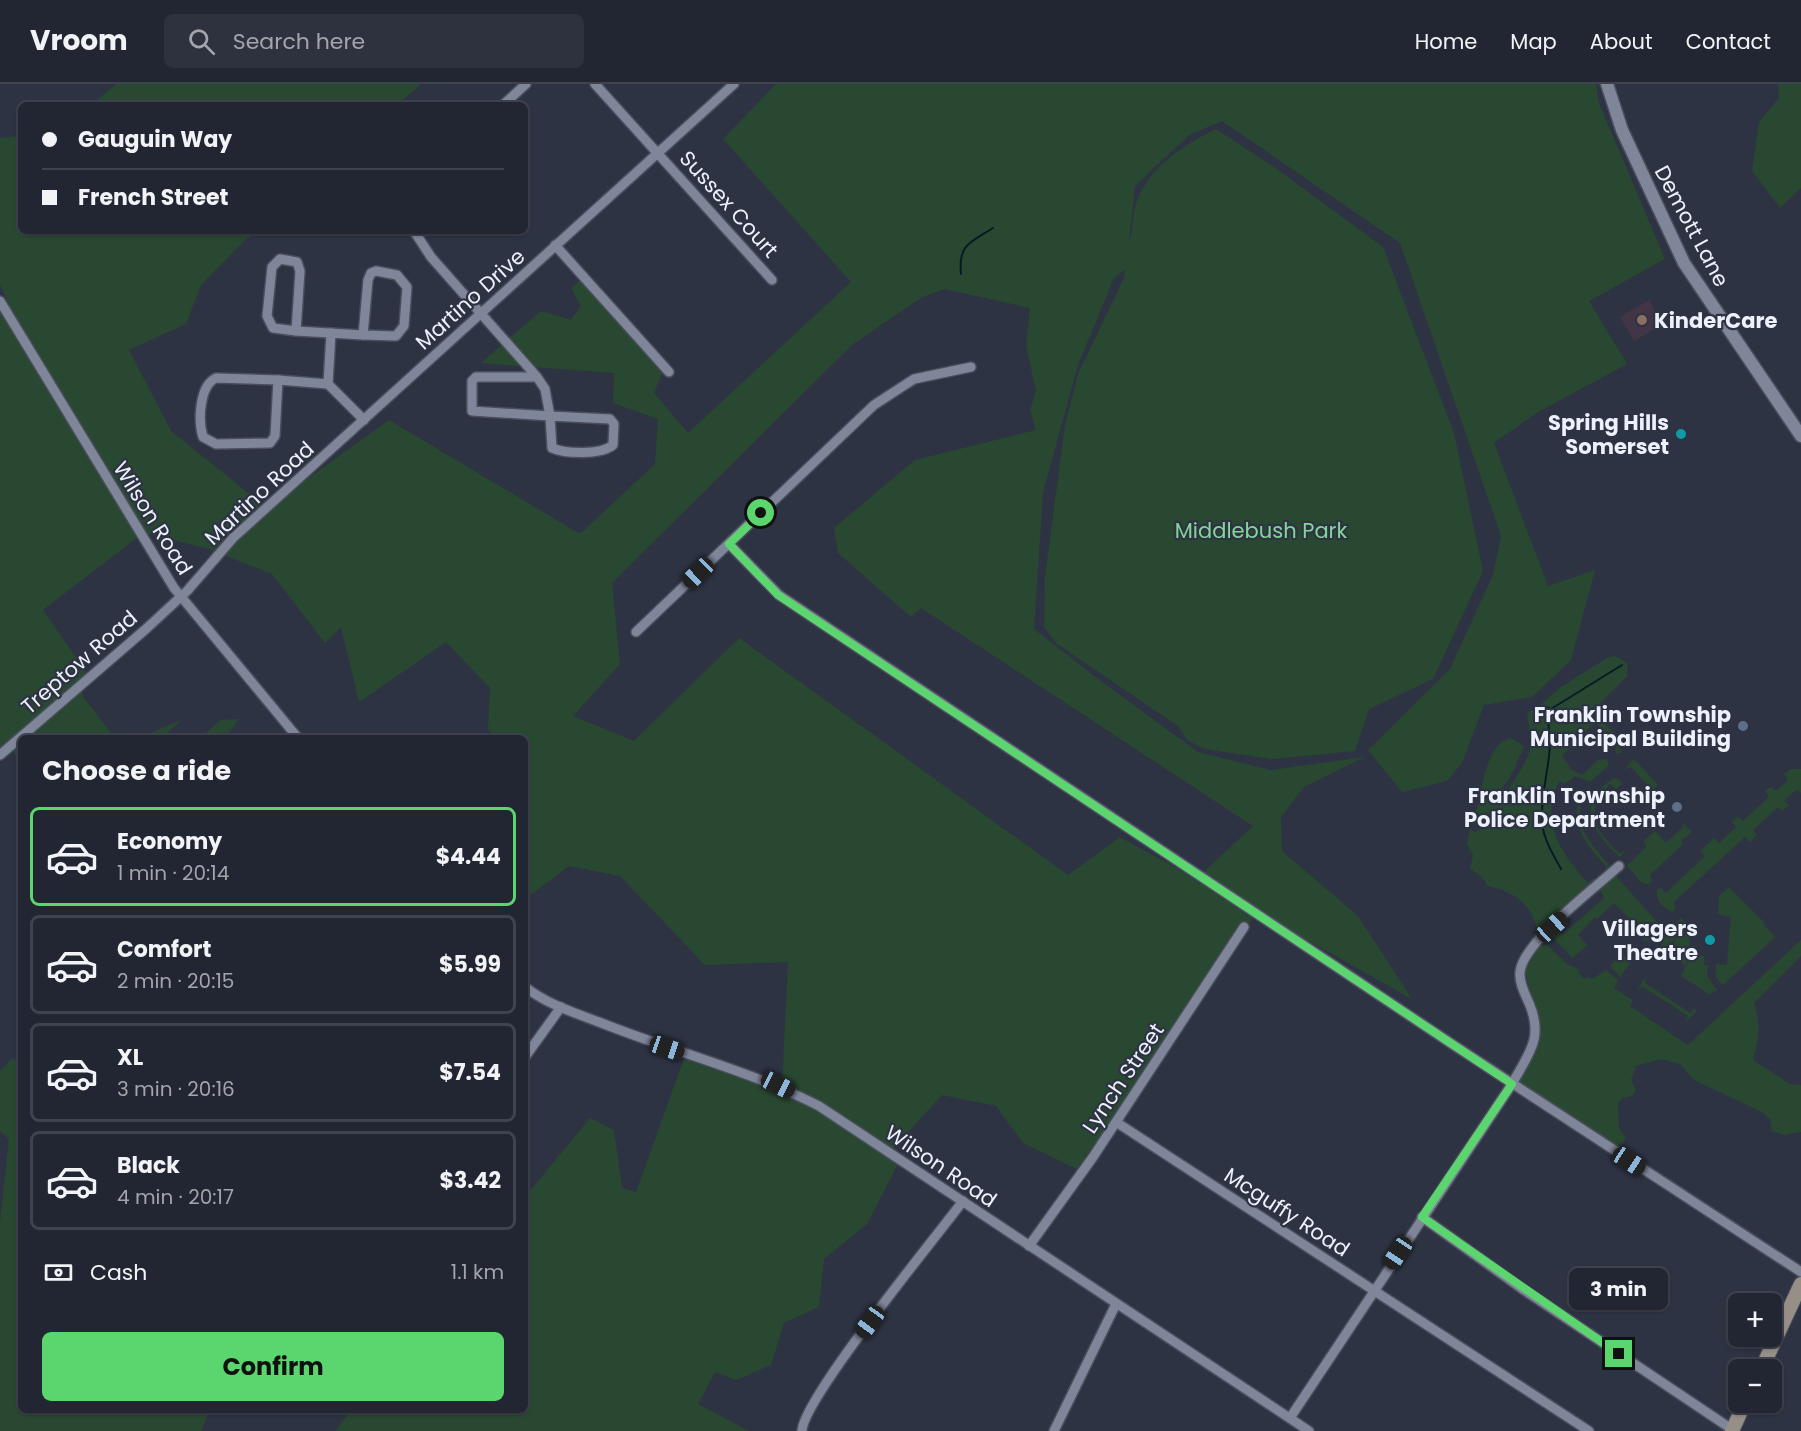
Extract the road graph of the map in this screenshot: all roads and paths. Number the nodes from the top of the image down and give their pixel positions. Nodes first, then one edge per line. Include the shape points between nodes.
1 (526, 84) edge
2 (595, 84) edge
3 (734, 84) edge
4 (1607, 84) edge
5 (506, 102) edge
6 (658, 153) junction
7 (416, 234) edge
8 (555, 245) junction
9 (772, 280) dead end
10 (0, 301) edge
11 (481, 314) junction
12 (296, 331) junction
13 (331, 333) junction
14 (363, 334) junction
15 (970, 367) dead end
16 (669, 372) dead end
17 (537, 377) junction
18 (278, 380) junction
19 (328, 384) junction
20 (550, 416) junction
21 (364, 420) junction
22 (1801, 436) edge
23 (729, 544) junction
24 (181, 596) junction
25 (636, 632) dead end
26 (23, 735) edge
27 (296, 735) edge
28 (18, 739) edge
29 (0, 755) edge
30 (1619, 866) dead end
31 (1244, 927) dead end
32 (528, 989) edge
33 (561, 1007) junction
34 (528, 1053) edge
35 (1512, 1084) junction
36 (1116, 1122) junction
37 (963, 1201) junction
38 (1422, 1217) junction
39 (1029, 1246) junction
40 (1801, 1272) edge
41 (1801, 1284) edge
42 (1374, 1290) junction
43 (1116, 1304) junction
44 (1766, 1359) edge
45 (1740, 1413) edge
46 (1290, 1418) junction
47 (1732, 1430) edge
48 (802, 1431) edge
49 (1054, 1431) edge
50 (1309, 1431) edge
51 (1589, 1431) edge

1 - 5 street
2 - 6 street, Sussex Court
3 - 6 street, Martino Drive
4 - 22 street, Demott Lane via 1622,129 1684,263
6 - 8 street, Martino Drive
6 - 9 street, Sussex Court
7 - 11 street
8 - 11 street, Martino Drive
8 - 16 street
10 - 24 street, Wilson Road via 132,522
11 - 17 street
11 - 21 street, Martino Drive
12 - 12 street via 273,328 267,316 272,267 280,259 297,262 300,271
12 - 13 street
13 - 14 street
13 - 19 street
14 - 14 street via 400,334 407,287 397,275 371,273
15 - 23 street via 914,379 874,405
17 - 20 street via 545,389
17 - 20 street via 476,377 472,381 470,407 475,412
18 - 18 street via 212,380 203,394 203,437 216,444 270,442 275,436
18 - 19 street
19 - 21 street
20 - 20 street via 552,448 595,451 613,445 614,424 609,419
21 - 24 street, Martino Road via 233,538
23 - 25 street
23 - 35 street via 778,595
24 - 26 street, Treptow Road
24 - 27 street, Wilson Road
28 - 29 street, Treptow Road
30 - 35 street via 1535,942 1523,960 1521,981 1537,1034
31 - 36 street, Lynch Street
32 - 33 street, Wilson Road
33 - 34 street
33 - 37 street, Wilson Road via 778,1085 819,1106
35 - 38 street
35 - 40 street
36 - 39 street, Lynch Street
36 - 42 street, Mcguffy Road
37 - 39 street, Wilson Road
37 - 48 street via 809,1408
38 - 42 street
38 - 47 street
39 - 43 street, Wilson Road
41 - 44 main road
42 - 46 street
42 - 51 street, Mcguffy Road
43 - 46 street, Wilson Road
43 - 49 street
45 - 47 main road
46 - 50 street, Wilson Road

